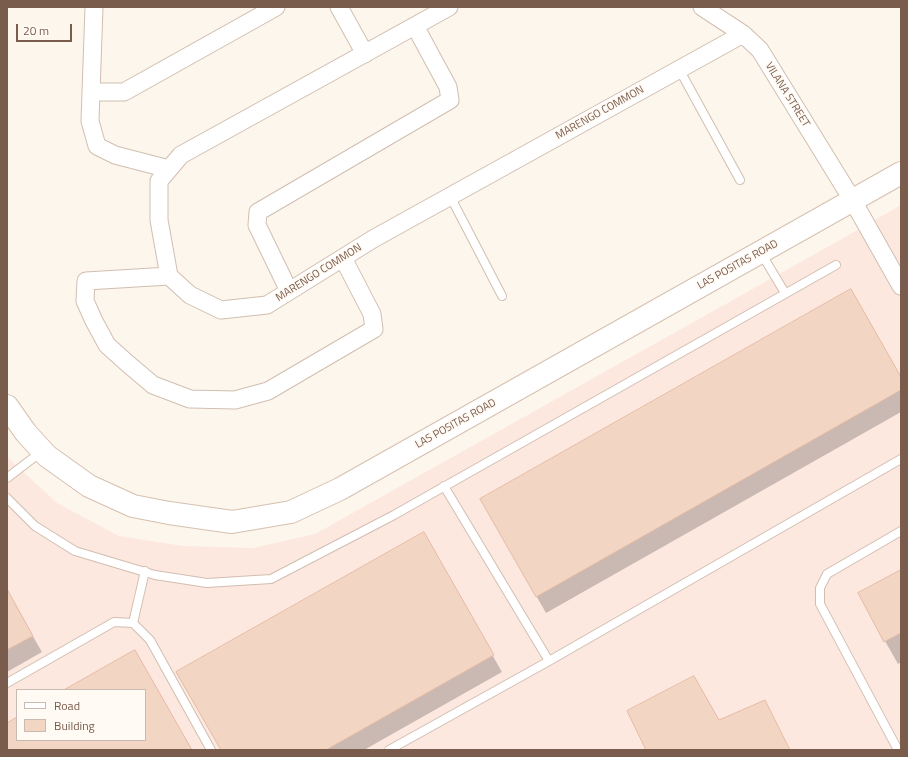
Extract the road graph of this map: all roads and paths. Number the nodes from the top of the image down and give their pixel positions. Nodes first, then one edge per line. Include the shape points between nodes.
1 (94, 7) edge
2 (276, 7) edge
3 (339, 7) edge
4 (449, 7) edge
5 (702, 7) edge
6 (415, 26) junction
7 (743, 34) junction
8 (365, 54) junction
9 (680, 69) junction
10 (91, 92) junction
11 (169, 169) junction
12 (901, 173) edge
13 (740, 180) dead end
14 (450, 196) junction
15 (853, 201) junction
16 (761, 253) junction
17 (343, 258) junction
18 (836, 264) dead end
19 (169, 276) junction
20 (901, 286) edge
21 (289, 291) junction
22 (785, 293) junction
23 (502, 296) dead end
24 (8, 410) edge
25 (42, 451) junction
26 (901, 459) edge
27 (7, 478) edge
28 (444, 486) junction
29 (7, 498) edge
30 (901, 531) edge
31 (145, 572) junction
32 (133, 623) junction
33 (549, 661) junction
34 (7, 683) edge
35 (211, 750) edge
36 (389, 750) edge
37 (898, 750) edge

1 - 10 street
2 - 10 street via 124,92
3 - 8 street
4 - 6 street
5 - 7 street, VILANA STREET
6 - 8 street
6 - 21 street via 448,87 450,100 258,212 257,225
7 - 9 street, MARENGO COMMON
7 - 15 street, VILANA STREET via 760,50
8 - 11 street via 181,155
9 - 13 lane
9 - 14 street, MARENGO COMMON
10 - 11 street via 90,121 97,146 115,155
11 - 19 street via 159,181 159,220
12 - 15 main road, LAS POSITAS ROAD
14 - 17 street, MARENGO COMMON
14 - 23 lane
15 - 16 main road, LAS POSITAS ROAD
15 - 20 street, VILANA STREET
16 - 22 lane
16 - 25 main road, LAS POSITAS ROAD via 340,489 291,512 232,522 133,506 88,486
17 - 19 street via 372,314 374,329 268,391 235,400 190,399 153,385 107,344 85,301 86,281
17 - 21 street, MARENGO COMMON
18 - 22 lane
19 - 21 street, MARENGO COMMON via 190,296 221,310 267,304
22 - 28 lane
24 - 25 main road, LAS POSITAS ROAD
25 - 27 lane
26 - 33 lane
28 - 31 lane via 271,579 207,583
28 - 33 lane
29 - 31 lane via 35,526 75,550
30 - 37 lane via 826,574 820,588 820,604
31 - 32 lane
32 - 34 lane via 114,622
32 - 35 lane via 150,640
33 - 36 lane

